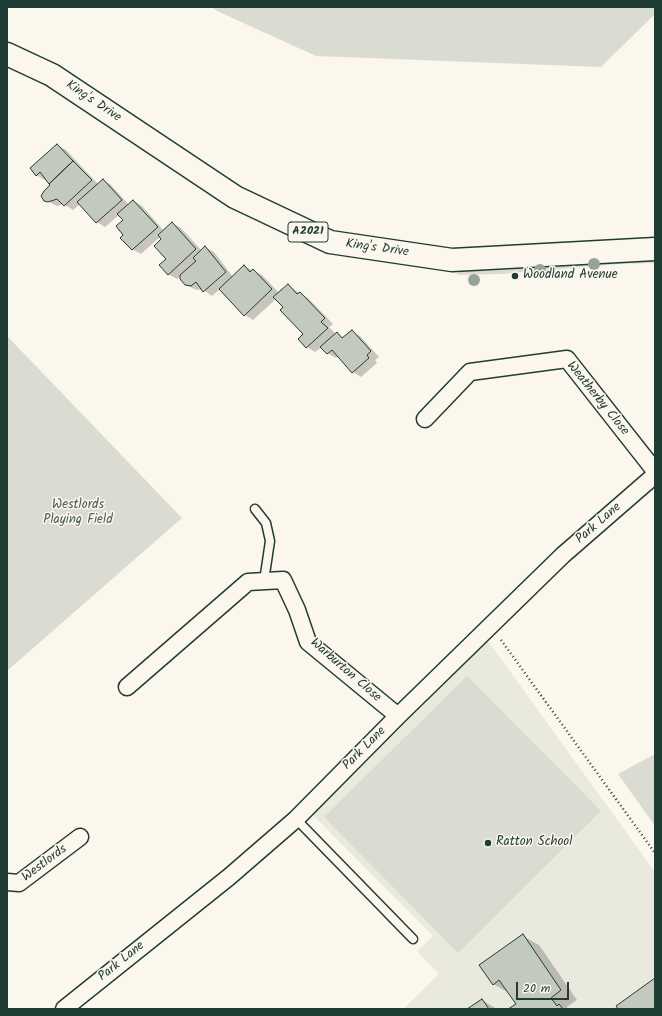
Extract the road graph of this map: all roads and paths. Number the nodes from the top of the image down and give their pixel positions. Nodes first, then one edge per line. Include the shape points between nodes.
1 (7, 54) edge
2 (655, 249) edge
3 (425, 419) dead end
4 (655, 471) edge
5 (655, 475) edge
6 (255, 509) dead end
7 (264, 581) junction
8 (491, 626) junction
9 (127, 687) dead end
10 (398, 716) junction
11 (296, 819) junction
12 (80, 837) dead end
13 (655, 853) edge
14 (7, 882) edge
15 (413, 939) dead end
16 (64, 1009) edge

1 - 2 main road, King's Drive / A2021 via 52,75 235,197 330,242 452,260
3 - 4 street, Weatherby Close via 470,372 567,359
5 - 8 street, Park Lane via 563,555
6 - 7 lane via 266,523 270,541
7 - 9 street, Warburton Close via 248,582
7 - 10 street, Warburton Close via 283,580 308,642
8 - 10 street, Park Lane
8 - 13 path
10 - 11 street, Park Lane
11 - 15 lane
11 - 16 street, Park Lane via 229,877
12 - 14 street, Westlords via 19,883

